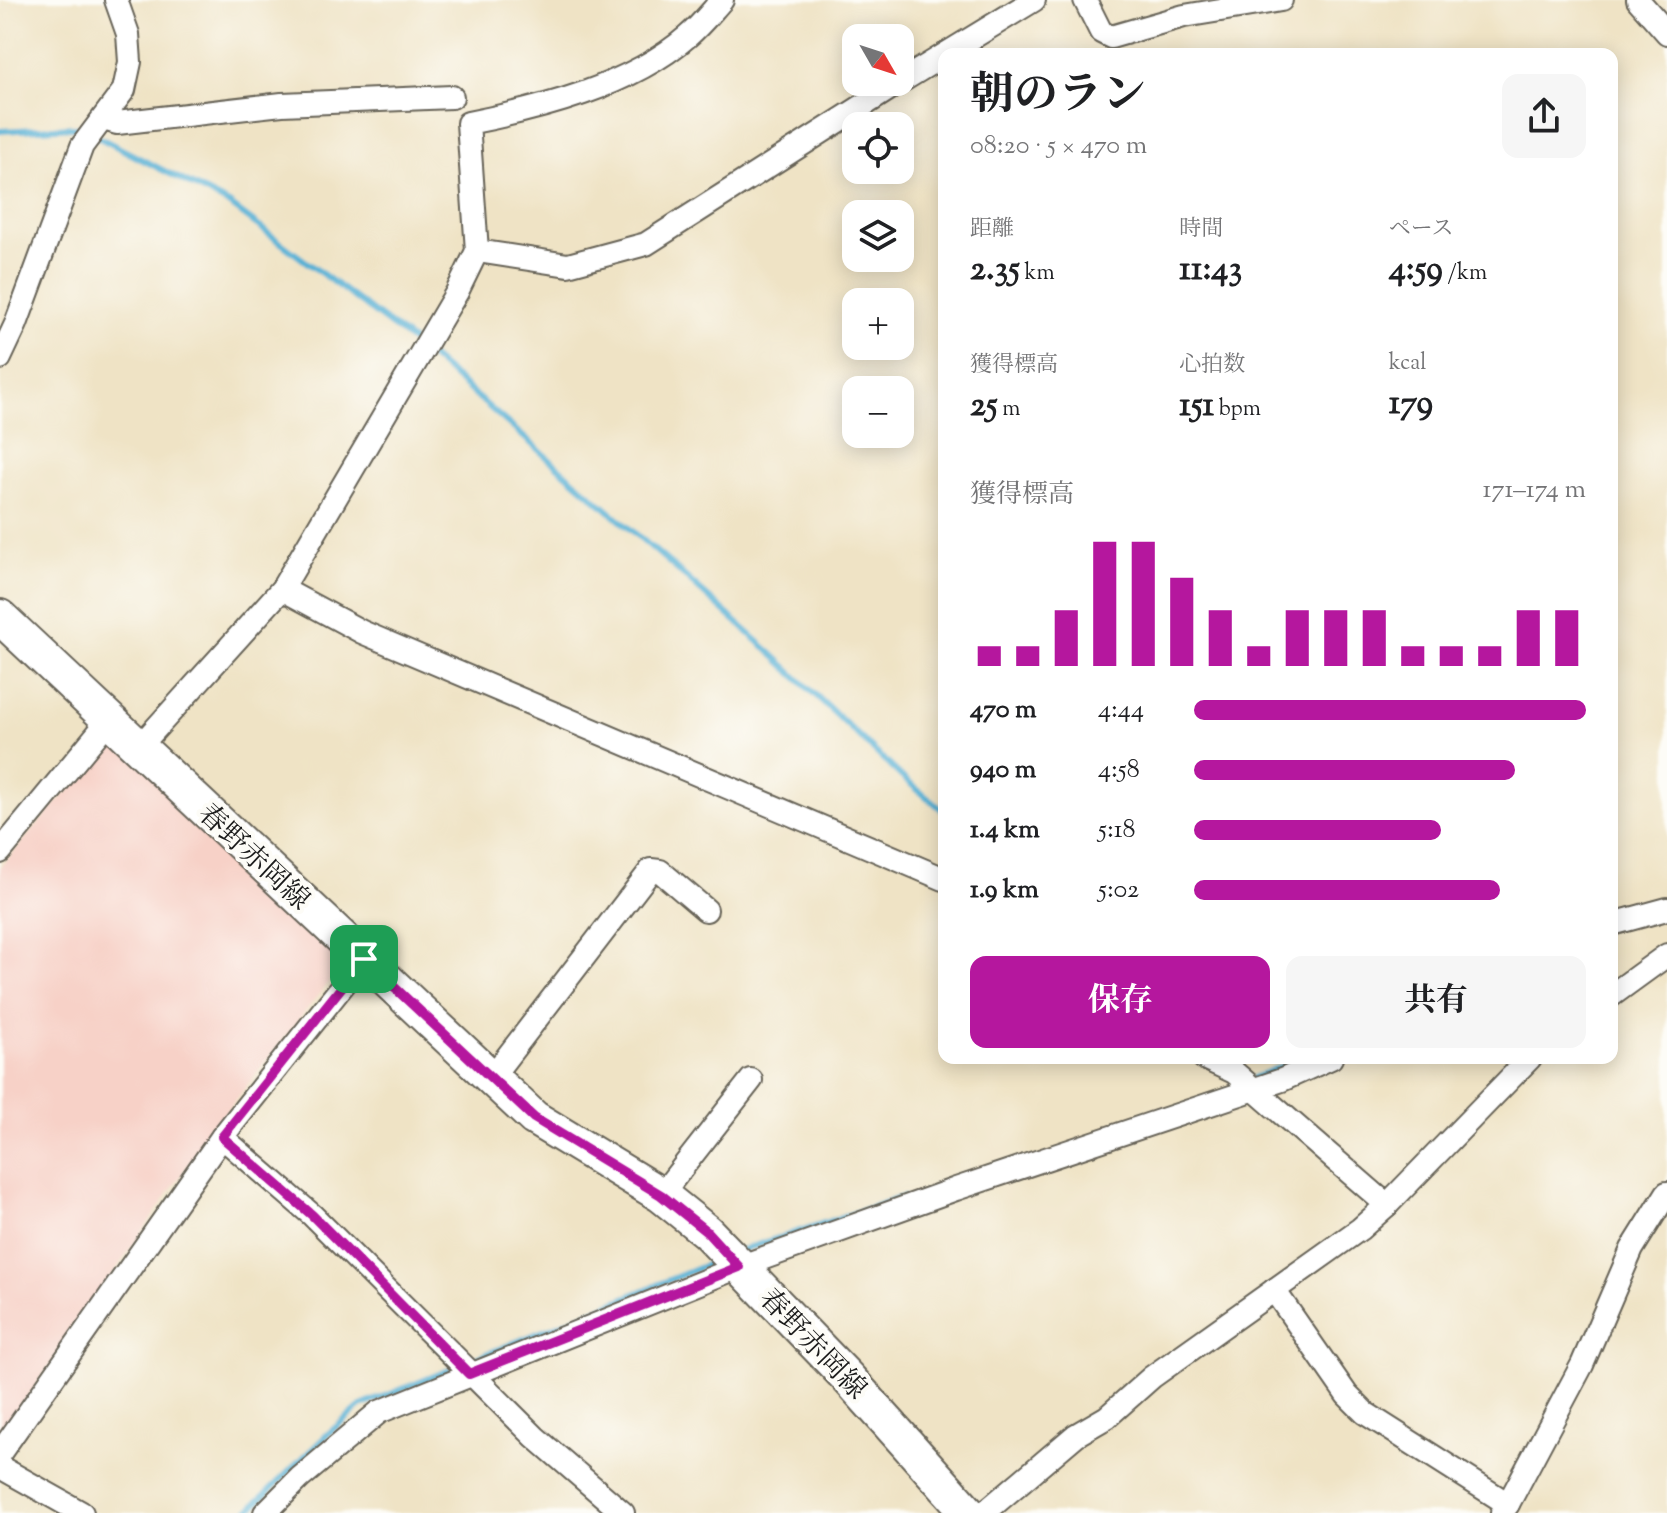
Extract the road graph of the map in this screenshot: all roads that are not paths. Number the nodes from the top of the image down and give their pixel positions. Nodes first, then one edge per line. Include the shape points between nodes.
1 (116, 0) edge
2 (722, 0) edge
3 (1034, 0) edge
4 (1085, 0) edge
5 (1281, 0) edge
6 (1638, 0) edge
7 (1667, 33) edge
8 (956, 48) edge
9 (938, 59) edge
10 (914, 73) edge
11 (878, 96) edge
12 (452, 97) dead end
13 (100, 122) junction
14 (477, 251) junction
15 (0, 358) edge
16 (282, 589) junction
17 (0, 617) edge
18 (109, 720) junction
19 (139, 747) junction
20 (0, 852) edge
21 (938, 876) edge
22 (1667, 909) edge
23 (706, 910) dead end
24 (1618, 922) edge
25 (1667, 955) edge
26 (364, 959) junction
27 (1618, 991) edge
28 (1217, 1064) edge
29 (1318, 1064) edge
30 (1524, 1064) edge
31 (491, 1078) junction
32 (751, 1080) dead end
33 (1251, 1089) junction
34 (222, 1137) junction
35 (1667, 1193) edge
36 (661, 1195) junction
37 (1387, 1205) junction
38 (739, 1267) junction
39 (1274, 1290) junction
40 (469, 1374) junction
41 (0, 1453) edge
42 (0, 1467) edge
43 (1505, 1508) edge
44 (82, 1513) edge
45 (265, 1513) edge
46 (623, 1513) edge
47 (969, 1513) edge
48 (984, 1513) edge

1 - 13 street via 128,34 130,62 124,90
2 - 14 street via 688,36 640,69 536,110 468,123
3 - 8 street
4 - 5 street via 1101,32 1111,37 1184,16
6 - 7 street
9 - 10 street
11 - 14 street via 646,244 568,265
12 - 13 street via 282,104
13 - 15 street via 82,146
14 - 16 street
16 - 19 street
16 - 21 street via 362,632
17 - 18 main road, 春野赤岡線
18 - 19 main road, 春野赤岡線
18 - 20 street
19 - 26 main road, 春野赤岡線
22 - 24 street
23 - 31 street via 660,871 651,870
25 - 27 street
26 - 31 main road, 春野赤岡線
26 - 34 street
28 - 33 street
29 - 33 street
30 - 37 street
31 - 36 main road, 春野赤岡線 via 534,1118
32 - 36 street
33 - 37 street
33 - 38 street
34 - 40 street via 312,1215
34 - 41 street
35 - 43 street via 1632,1249 1582,1365
36 - 38 main road, 春野赤岡線 via 707,1232
37 - 39 street
38 - 40 street
38 - 47 main road, 春野赤岡線
39 - 43 street via 1365,1413
39 - 48 street via 1076,1435
40 - 45 street via 379,1412
40 - 46 street
42 - 44 street

